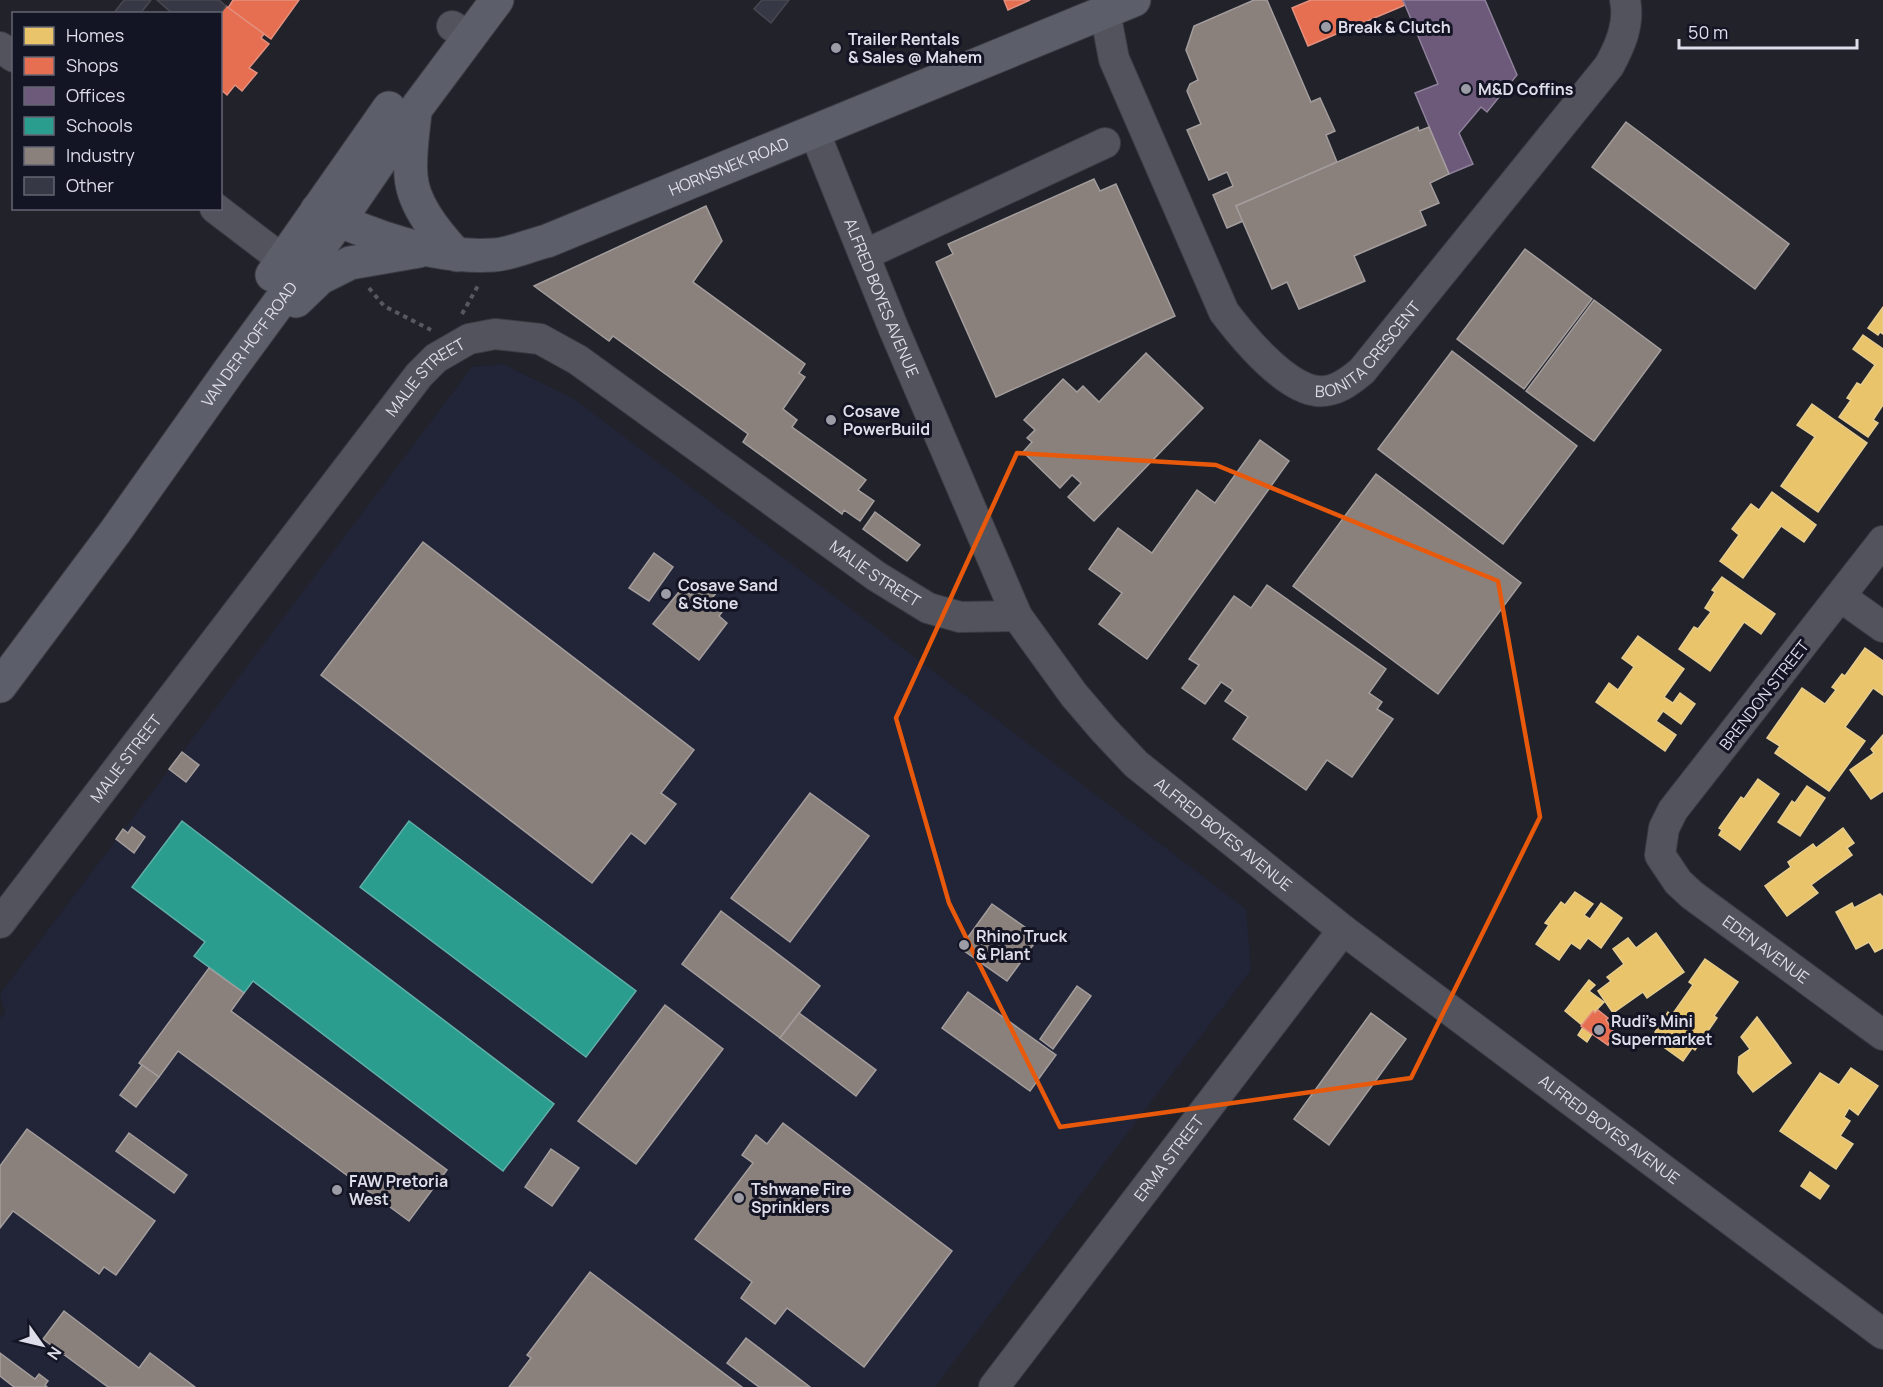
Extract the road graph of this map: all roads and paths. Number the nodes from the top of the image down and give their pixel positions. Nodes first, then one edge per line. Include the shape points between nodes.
1 (497, 0) edge
2 (1625, 0) edge
3 (1120, 6) edge
4 (464, 21) edge
5 (415, 110) junction
6 (814, 131) junction
7 (1105, 144) dead end
8 (218, 210) edge
9 (328, 216) junction
10 (424, 250) junction
11 (457, 255) junction
12 (496, 255) junction
13 (864, 255) junction
14 (283, 260) junction
15 (350, 263) junction
16 (459, 320) dead end
17 (436, 358) junction
18 (229, 371) junction
19 (1883, 540) edge
20 (1841, 597) junction
21 (1017, 616) junction
22 (1883, 627) edge
23 (0, 658) edge
24 (0, 686) edge
25 (1660, 855) joint
26 (0, 923) edge
27 (1343, 930) junction
28 (1883, 1035) edge
29 (1883, 1334) edge
30 (994, 1387) edge

1 - 4 main road, VAN DER HOFF ROAD
2 - 3 street, BONITA CRESCENT via 1623,40 1609,66 1362,371 1349,382 1319,391 1288,377 1265,359 1224,312 1114,59
3 - 6 main road, HORNSNEK ROAD
4 - 5 main road, VAN DER HOFF ROAD
4 - 9 main road, VAN DER HOFF ROAD via 400,92
5 - 9 main road, VAN DER HOFF ROAD
5 - 11 main road via 411,179 437,234
6 - 12 main road, HORNSNEK ROAD via 547,241
6 - 13 street, ALFRED BOYES AVENUE
7 - 13 street
8 - 14 street
9 - 10 main road, HORNSNEK ROAD
9 - 14 main road, VAN DER HOFF ROAD
9 - 18 main road, VAN DER HOFF ROAD
10 - 11 main road, HORNSNEK ROAD
10 - 15 main road
11 - 12 main road, HORNSNEK ROAD
12 - 16 path
13 - 21 street, ALFRED BOYES AVENUE
14 - 23 main road, VAN DER HOFF ROAD
15 - 17 path via 384,306 448,338
15 - 18 main road via 320,278
17 - 21 street, MALIE STREET via 470,339 495,334 540,339 578,360 876,576 928,608 960,617
17 - 26 street, MALIE STREET via 419,375
18 - 24 main road, VAN DER HOFF ROAD via 116,532
19 - 20 street, BRENDON STREET
20 - 22 street
20 - 25 street, BRENDON STREET via 1674,810 1664,828
21 - 27 street, ALFRED BOYES AVENUE via 1074,695 1136,764
25 - 28 street, EDEN AVENUE via 1677,882 1692,895
27 - 29 street, ALFRED BOYES AVENUE
27 - 30 street, ERMA STREET

